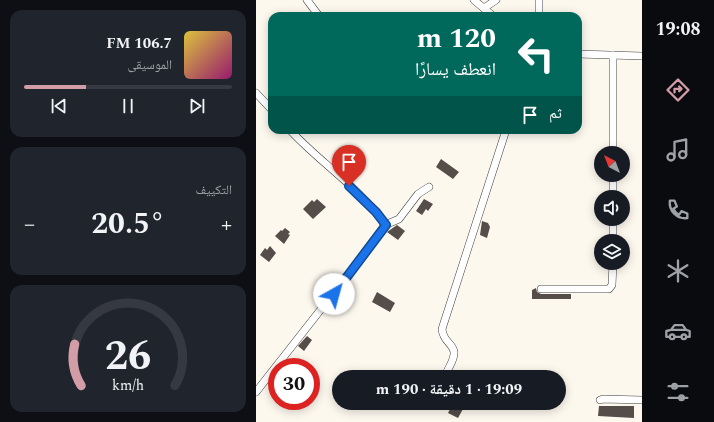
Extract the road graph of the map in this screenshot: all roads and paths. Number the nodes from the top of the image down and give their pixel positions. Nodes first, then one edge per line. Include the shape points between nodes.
1 (307, 0) edge
2 (474, 0) edge
3 (496, 0) edge
4 (538, 0) edge
5 (484, 8) junction
6 (316, 12) edge
7 (488, 12) edge
8 (539, 12) edge
9 (582, 54) edge
10 (613, 55) junction
11 (642, 56) edge
12 (258, 96) edge
13 (256, 105) edge
14 (268, 106) edge
15 (294, 134) edge
16 (505, 134) edge
17 (613, 146) edge
18 (429, 187) dead end
19 (386, 225) junction
20 (613, 270) edge
21 (541, 289) dead end
22 (448, 370) edge
23 (256, 392) edge
24 (600, 400) dead end
25 (642, 400) edge

1 - 6 street
2 - 5 street
3 - 5 street
4 - 8 street
5 - 7 street
9 - 10 street
10 - 11 street
10 - 17 street
12 - 13 street
12 - 14 street
15 - 19 street via 376,212
16 - 22 street via 442,329 444,339 453,348 454,354
18 - 19 street via 418,194 399,219
19 - 23 street
20 - 21 street via 612,285 609,289
24 - 25 street

